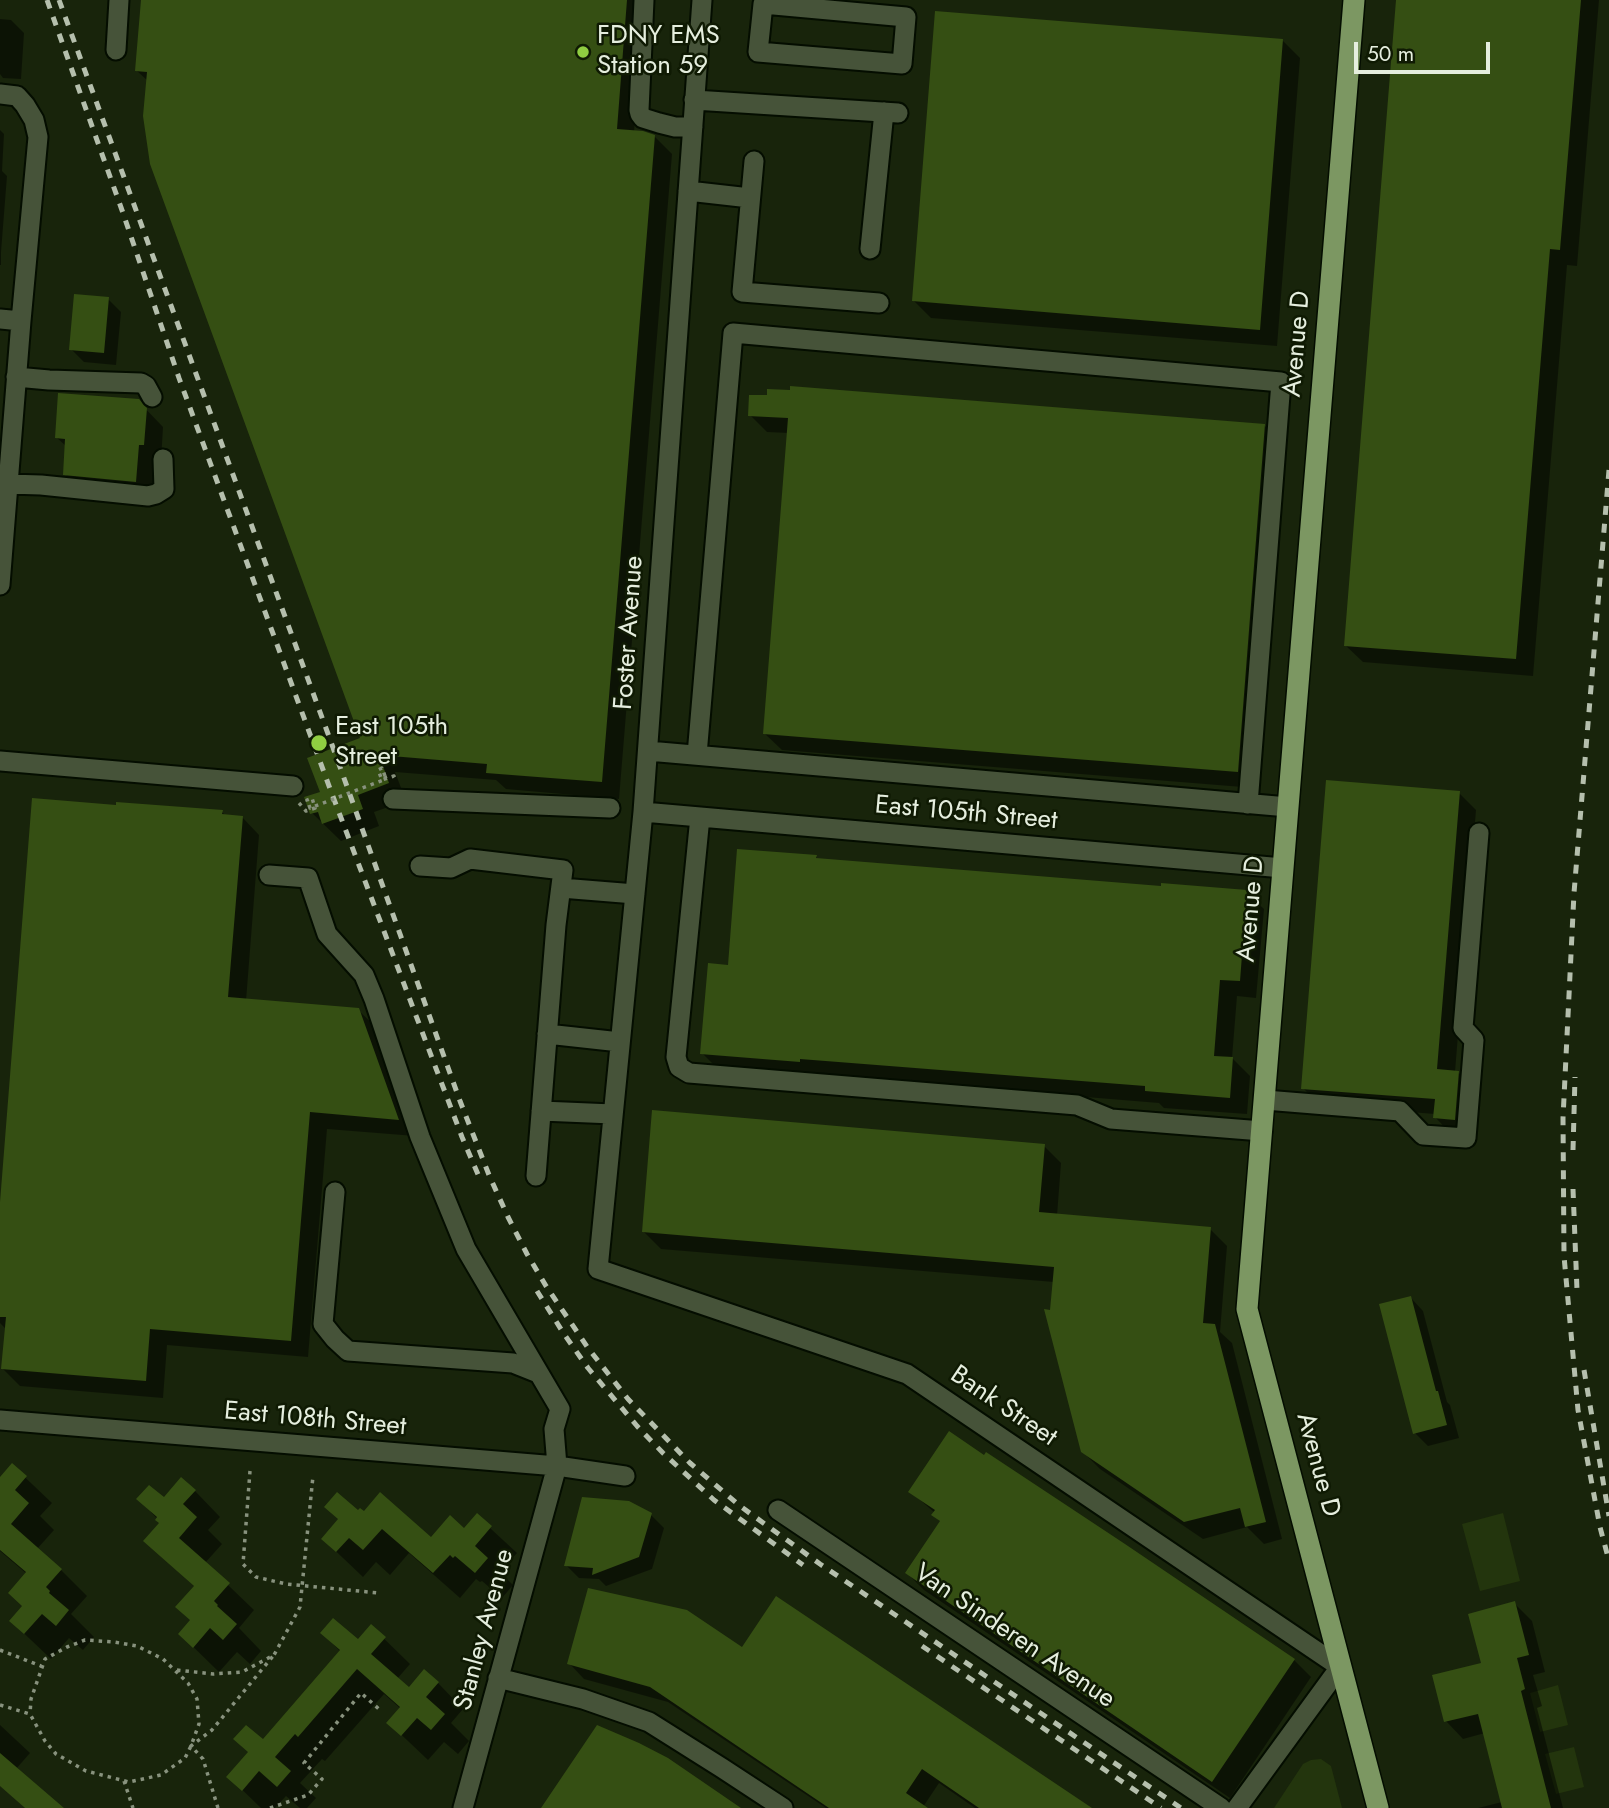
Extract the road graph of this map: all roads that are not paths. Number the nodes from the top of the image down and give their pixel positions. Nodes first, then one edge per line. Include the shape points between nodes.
1 (120, 0) edge
2 (644, 0) edge
3 (702, 0) edge
4 (1354, 0) edge
5 (792, 4) edge
6 (116, 50) dead end
7 (8, 95) edge
8 (694, 100) junction
9 (693, 127) junction
10 (754, 161) dead end
11 (688, 191) junction
12 (750, 198) junction
13 (870, 249) dead end
14 (879, 303) dead end
15 (0, 319) edge
16 (21, 321) junction
17 (16, 377) junction
18 (152, 397) dead end
19 (6, 421) edge
20 (163, 459) dead end
21 (8, 484) junction
22 (2, 546) edge
23 (0, 585) edge
24 (648, 751) junction
25 (697, 755) junction
26 (0, 761) edge
27 (293, 786) dead end
28 (393, 800) dead end
29 (1248, 804) junction
30 (1288, 807) junction
31 (610, 808) dead end
32 (643, 812) junction
33 (700, 817) junction
34 (1479, 833) dead end
35 (419, 866) dead end
36 (1283, 869) junction
37 (269, 875) dead end
38 (561, 888) junction
39 (635, 894) junction
40 (547, 1034) junction
41 (620, 1042) junction
42 (1265, 1100) junction
43 (541, 1111) junction
44 (613, 1114) junction
45 (1262, 1132) junction
46 (536, 1176) dead end
47 (335, 1192) dead end
48 (597, 1269) joint
49 (538, 1373) junction
50 (0, 1420) edge
51 (557, 1466) junction
52 (625, 1476) dead end
53 (778, 1510) dead end
54 (1340, 1667) junction
55 (498, 1678) junction
56 (463, 1808) edge
57 (783, 1808) edge
58 (1221, 1808) edge
59 (1237, 1808) edge
60 (1378, 1808) edge

1 - 6 street
2 - 9 street via 640,114 659,124
3 - 8 street, Foster Avenue
4 - 30 main road, Avenue D
5 - 5 street via 906,17 902,64 758,52 762,4
7 - 16 street via 25,105 38,137
8 - 9 street, Foster Avenue
8 - 13 street via 891,113
9 - 11 street, Foster Avenue
10 - 12 street
11 - 12 street
11 - 24 street, Foster Avenue
12 - 14 street via 742,292
15 - 16 street
16 - 17 street
17 - 18 street via 141,383
17 - 19 street
19 - 21 street
20 - 21 street via 164,489 148,496
21 - 22 street
22 - 23 street
24 - 25 street
24 - 32 street, Foster Avenue
25 - 29 street
25 - 29 street via 733,333 1281,382
26 - 27 street
28 - 31 street
29 - 30 street
30 - 36 main road, Avenue D
32 - 33 street, East 105th Street
32 - 39 street, Foster Avenue
33 - 36 street, East 105th Street
33 - 45 street via 676,1057 679,1068 689,1073 1077,1105 1111,1119
34 - 42 street via 1463,1028 1474,1040 1466,1138 1423,1135 1400,1111
35 - 38 street via 451,869 470,859 562,870
36 - 42 main road, Avenue D
37 - 49 street via 308,878 327,934 363,975 420,1137 466,1249
38 - 39 street
38 - 40 street
39 - 41 street, Foster Avenue
40 - 41 street
40 - 43 street
41 - 44 street, Foster Avenue
42 - 45 main road, Avenue D
43 - 44 street
43 - 46 street
44 - 48 street, Foster Avenue
45 - 54 main road, Avenue D via 1247,1309
47 - 49 street via 323,1324 348,1351 513,1363
48 - 54 street, Bank Street via 907,1374
49 - 51 street via 559,1409 554,1429
50 - 51 street, East 108th Street
51 - 52 street, East 108th Street
51 - 55 street, Stanley Avenue
53 - 58 street, Van Sinderen Avenue
54 - 59 street
54 - 60 main road, Avenue D
55 - 56 street, Stanley Avenue
55 - 57 street via 583,1699 649,1723

